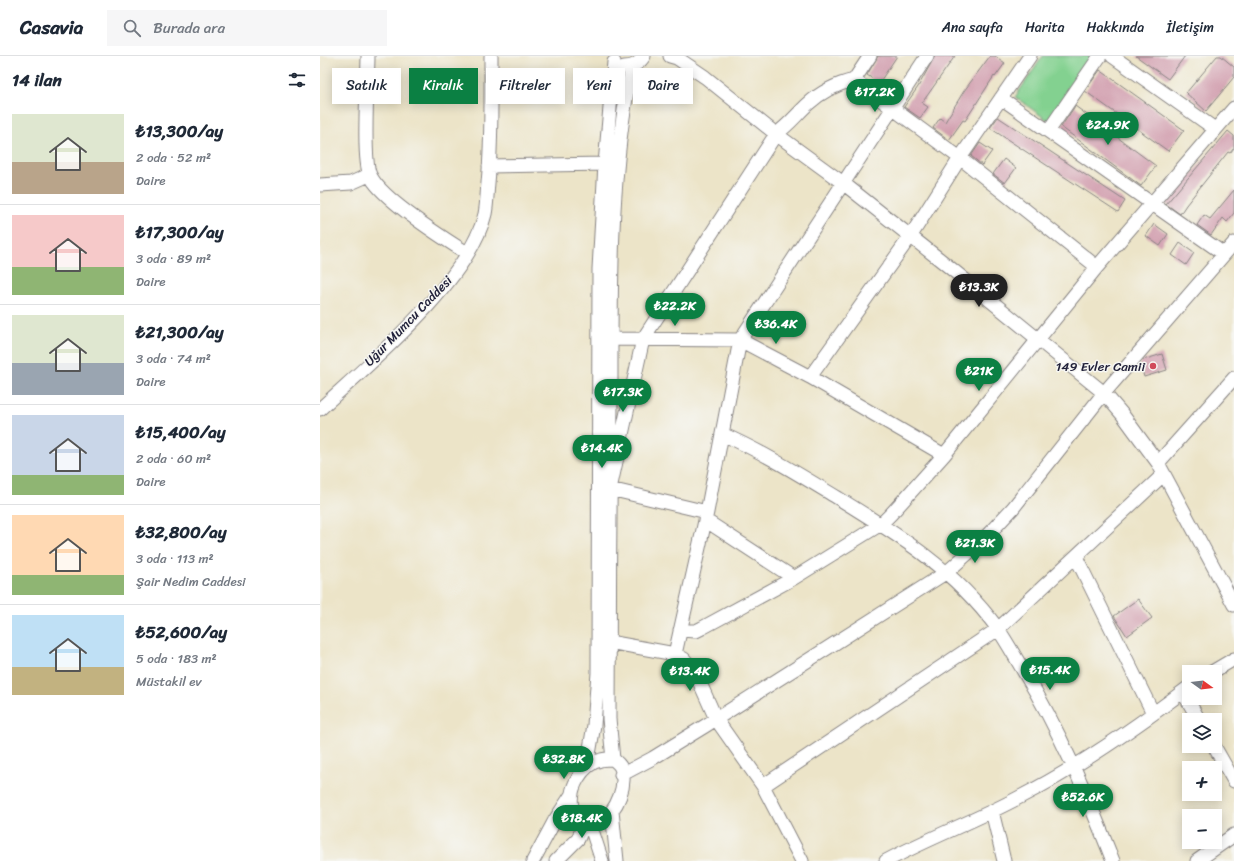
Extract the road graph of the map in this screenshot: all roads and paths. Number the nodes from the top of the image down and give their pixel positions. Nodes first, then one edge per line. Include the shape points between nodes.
1 (368, 56) edge
2 (491, 56) edge
3 (644, 56) edge
4 (670, 56) edge
5 (870, 56) edge
6 (927, 56) edge
7 (1030, 56) edge
8 (1100, 56) edge
9 (1112, 56) edge
10 (612, 59) edge
11 (632, 67) junction
12 (854, 80) junction
13 (1001, 98) junction
14 (893, 108) junction
15 (1234, 108) edge
16 (1216, 129) junction
17 (1049, 130) junction
18 (776, 134) junction
19 (960, 158) junction
20 (604, 164) junction
21 (490, 166) junction
22 (369, 175) junction
23 (843, 183) junction
24 (320, 184) edge
25 (1151, 204) junction
26 (910, 237) junction
27 (1234, 243) edge
28 (467, 253) junction
29 (1224, 254) junction
30 (1097, 267) junction
31 (611, 339) junction
32 (644, 339) junction
33 (740, 340) junction
34 (1038, 340) junction
35 (810, 377) junction
36 (1234, 378) edge
37 (1104, 393) junction
38 (320, 409) edge
39 (722, 434) junction
40 (944, 455) junction
41 (1161, 468) junction
42 (610, 489) junction
43 (706, 516) junction
44 (881, 524) junction
45 (1076, 557) junction
46 (947, 572) junction
47 (794, 578) junction
48 (1234, 605) edge
49 (998, 629) junction
50 (680, 630) junction
51 (609, 642) junction
52 (675, 654) junction
53 (1234, 659) edge
54 (1222, 666) edge
55 (1182, 693) edge
56 (1153, 713) junction
57 (716, 719) junction
58 (1218, 753) edge
59 (613, 759) junction
60 (587, 766) junction
61 (1074, 767) junction
62 (621, 775) junction
63 (1234, 781) edge
64 (763, 786) junction
65 (572, 794) junction
66 (612, 811) junction
67 (992, 811) junction
68 (588, 820) junction
69 (1234, 835) edge
70 (600, 855) edge
71 (907, 856) edge
72 (533, 861) edge
73 (556, 861) edge
74 (617, 861) edge
75 (802, 861) edge
76 (886, 861) edge
77 (1004, 861) edge
78 (1113, 861) edge
79 (1197, 861) edge

1 - 22 street via 366,153
2 - 21 street, Uğur Mumcu Caddesi
3 - 11 street
4 - 18 street via 705,77
5 - 12 street
6 - 14 street
7 - 13 street
8 - 17 street
9 - 16 street
10 - 11 street via 622,67
10 - 20 street
11 - 31 street via 626,93 618,165 612,253
12 - 14 street
12 - 18 street via 834,86 820,94 787,127
13 - 17 street
13 - 19 street
14 - 19 street
14 - 23 street
15 - 16 street
16 - 25 street
17 - 25 street
18 - 23 street
18 - 32 street
19 - 26 street
19 - 30 street
20 - 21 street
20 - 60 street via 598,269 598,673 594,725
21 - 28 street, Uğur Mumcu Caddesi via 485,214
22 - 24 street via 351,183
22 - 28 street via 381,190 428,228
23 - 26 street
23 - 33 street
25 - 29 street
25 - 30 street
26 - 34 street
26 - 35 street
27 - 29 street
28 - 38 street, Uğur Mumcu Caddesi via 429,303
29 - 37 street
30 - 34 street
31 - 32 street
31 - 42 street
32 - 33 street
32 - 42 street
33 - 35 street
33 - 39 street
34 - 37 street
34 - 40 street
35 - 40 street
36 - 41 street
37 - 41 street
37 - 46 street via 1013,508 984,540
39 - 43 street
39 - 44 street via 780,462
40 - 44 street
41 - 45 street
41 - 48 street
42 - 43 street
42 - 51 street
43 - 47 street
43 - 50 street
44 - 46 street
44 - 47 street
45 - 49 street
45 - 56 street
46 - 49 street
46 - 57 street
47 - 50 street via 696,631
49 - 61 street via 1049,714
49 - 64 street
50 - 52 street
51 - 52 street
51 - 59 street via 609,719
52 - 57 street via 684,659 695,672
53 - 54 street
55 - 56 street
56 - 61 street
57 - 62 street
57 - 64 street
58 - 63 street
59 - 60 street via 600,760
59 - 62 street via 621,767
60 - 65 street via 580,774
61 - 67 street
61 - 78 street
62 - 66 street via 620,796
64 - 75 street
65 - 68 street via 572,808 579,818
65 - 72 street
66 - 68 street via 602,819
66 - 74 street
67 - 71 street
67 - 77 street
68 - 70 street
68 - 73 street via 578,838
69 - 79 street
71 - 76 street

